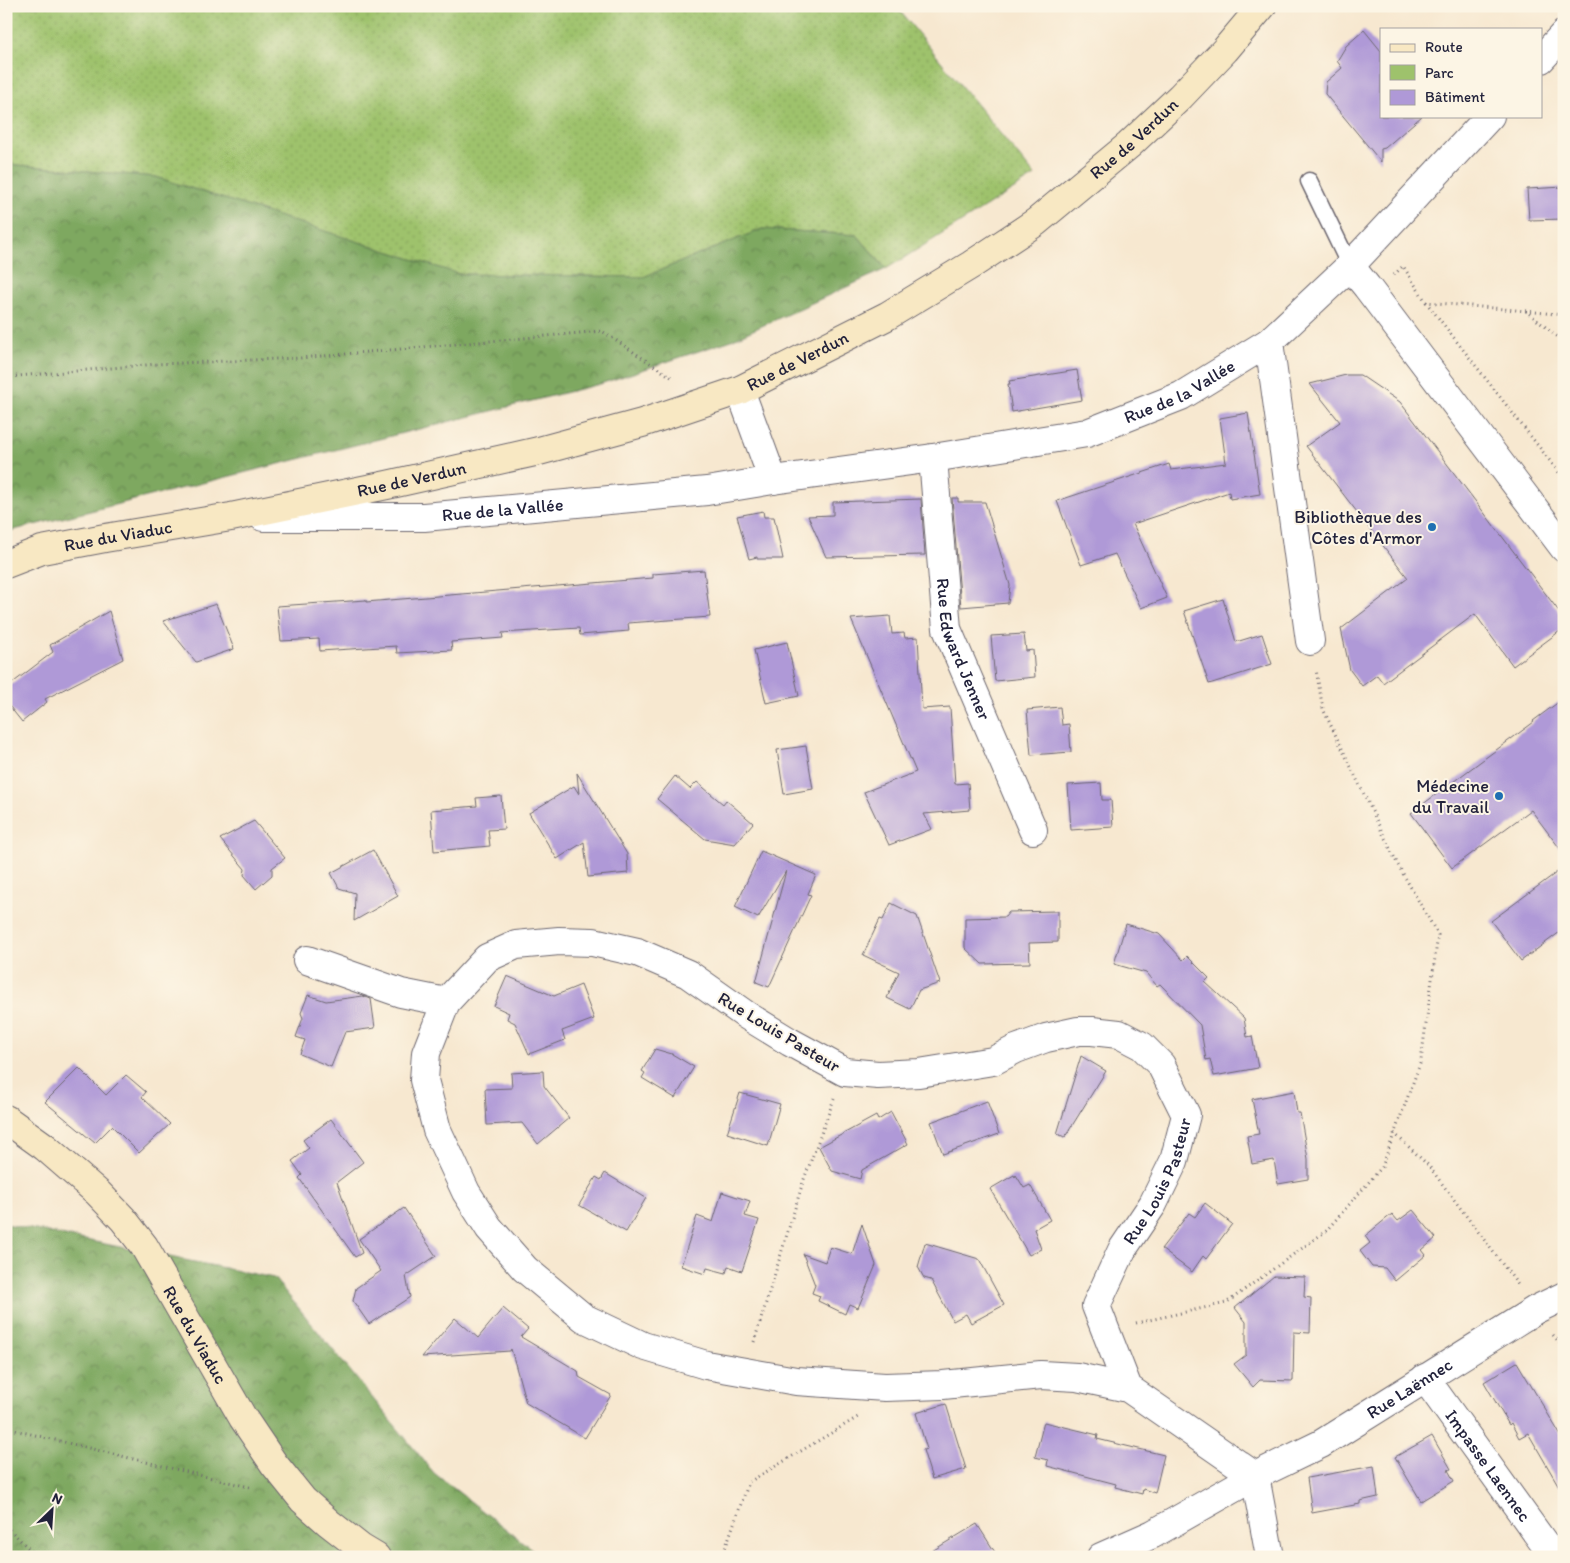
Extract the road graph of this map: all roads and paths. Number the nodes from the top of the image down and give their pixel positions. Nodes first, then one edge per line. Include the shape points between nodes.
1 (1262, 6) edge
2 (1564, 34) edge
3 (1542, 58) edge
4 (1488, 118) edge
5 (1309, 181) dead end
6 (1350, 266) junction
7 (1374, 296) junction
8 (1426, 302) junction
9 (1526, 311) junction
10 (1564, 315) edge
11 (1269, 342) junction
12 (1564, 342) edge
13 (6, 377) edge
14 (740, 390) junction
15 (708, 401) junction
16 (933, 458) junction
17 (1564, 479) edge
18 (773, 480) junction
19 (232, 517) junction
20 (1564, 548) edge
21 (6, 564) edge
22 (1310, 641) joint
23 (1034, 830) dead end
24 (307, 960) dead end
25 (446, 1002) junction
26 (845, 1072) junction
27 (6, 1120) edge
28 (1394, 1133) junction
29 (1564, 1296) edge
30 (1535, 1310) junction
31 (1106, 1330) junction
32 (1564, 1348) edge
33 (746, 1372) junction
34 (1425, 1378) junction
35 (1128, 1388) junction
36 (860, 1416) dead end
37 (6, 1428) edge
38 (1255, 1476) junction
39 (255, 1488) dead end
40 (6, 1526) edge
41 (1551, 1553) dead end
42 (37, 1557) edge
43 (376, 1557) edge
44 (722, 1557) edge
45 (1101, 1557) edge
46 (1270, 1557) edge

1 - 14 main road, Rue de Verdun via 1174,103 1036,222 887,316
2 - 3 street
4 - 6 street, Rue de la Vallée
5 - 6 lane
6 - 7 street
6 - 11 street, Rue de la Vallée
7 - 8 path via 1403,266
7 - 20 street
8 - 9 path
8 - 17 path
9 - 10 path
9 - 12 path
11 - 16 street, Rue de la Vallée via 1182,396 1087,433
11 - 22 street
13 - 15 path via 156,364 300,358 602,331
14 - 15 main road, Rue de Verdun
14 - 18 street
15 - 19 main road, Rue de Verdun via 539,451
16 - 18 street, Rue de la Vallée
16 - 23 street, Rue Edward Jenner via 947,629
18 - 19 street, Rue de la Vallée via 707,491 424,517
19 - 21 main road, Rue du Viaduc via 42,550
22 - 28 path via 1323,709 1398,865 1438,935 1421,1060
24 - 25 street via 401,993
25 - 26 street, Rue Louis Pasteur via 487,958 516,945 593,942 637,952 688,974 746,1015
25 - 33 street, Rue Louis Pasteur via 426,1053 424,1080 437,1130 466,1192 489,1228 525,1269 584,1318 643,1346 706,1365
26 - 31 street, Rue Louis Pasteur via 878,1075 919,1073 993,1061 1046,1038 1078,1032 1119,1034 1142,1046 1161,1065 1186,1115 1174,1161 1153,1204 1122,1250 1096,1306
26 - 33 path via 803,1182
27 - 43 main road, Rue du Viaduc via 45,1147 98,1193 122,1219 144,1246 243,1418 274,1464 303,1500
28 - 30 path via 1428,1165
28 - 31 path via 1382,1167 1326,1231 1226,1303
29 - 30 street, Rue Laënnec
30 - 32 path
30 - 34 street, Rue Laënnec
31 - 35 street, Rue Louis Pasteur
33 - 35 street, Rue Louis Pasteur via 796,1381 885,1387 1042,1375 1077,1377
34 - 38 street, Rue Laënnec via 1320,1444
34 - 41 street, Impasse Laennec
35 - 38 street, Rue Louis Pasteur
36 - 44 path via 749,1482
37 - 39 path
38 - 45 street, Rue Laënnec via 1153,1534
38 - 46 street
40 - 42 path

